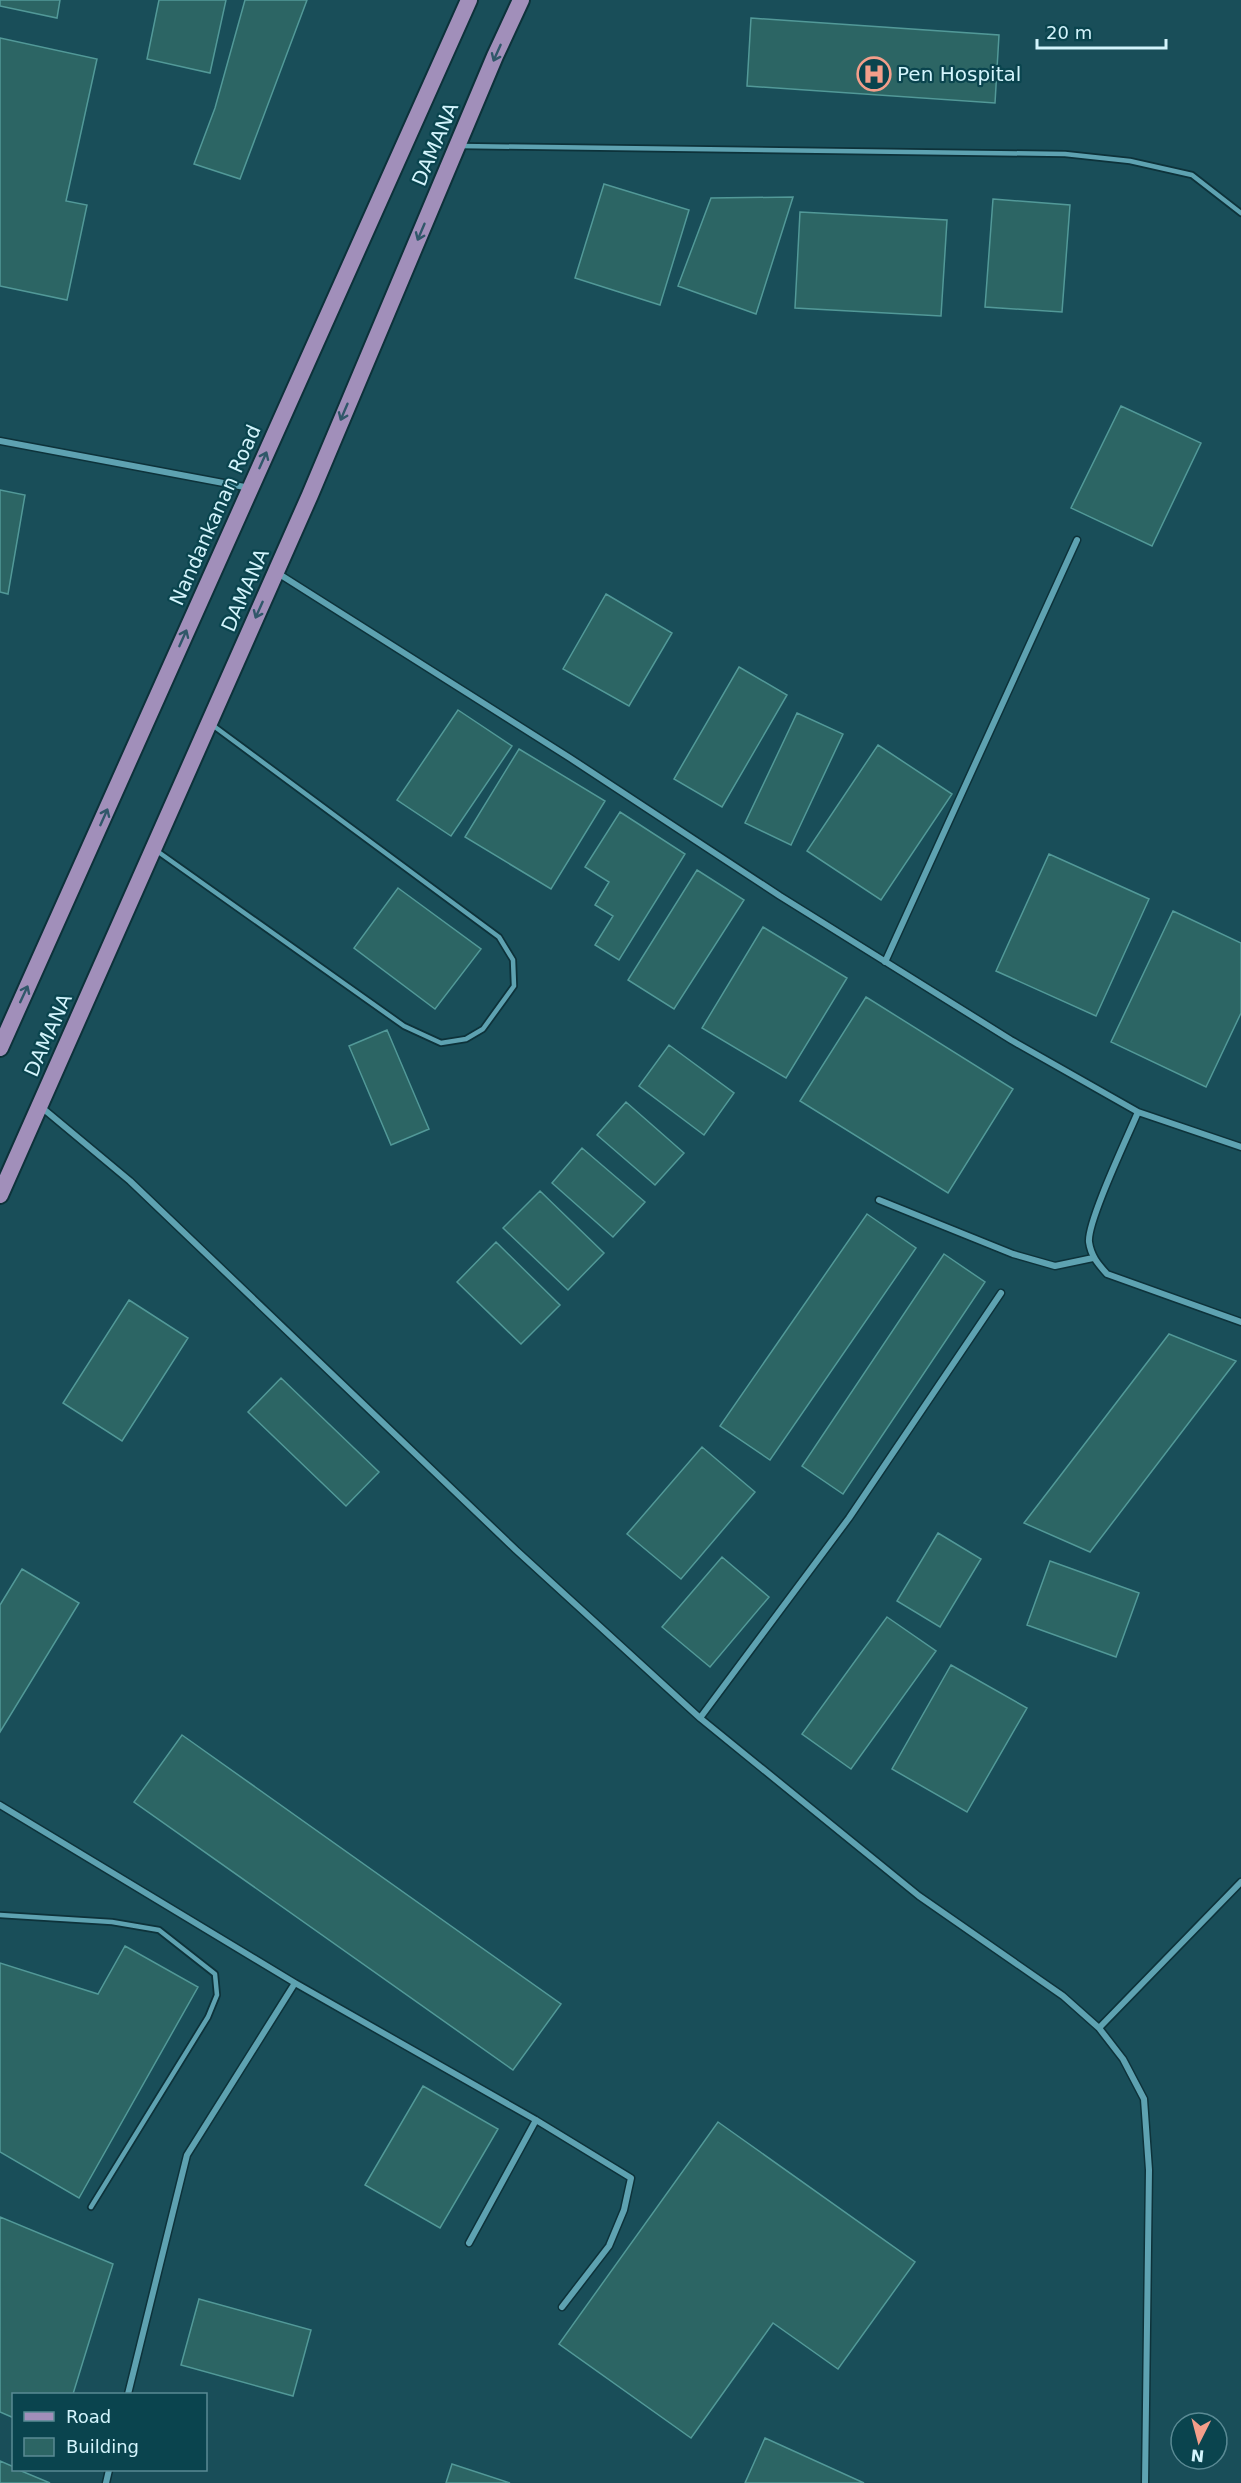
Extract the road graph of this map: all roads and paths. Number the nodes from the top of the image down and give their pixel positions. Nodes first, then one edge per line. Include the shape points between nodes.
1 (469, 0) edge
2 (522, 0) edge
3 (457, 146) junction
4 (1241, 213) edge
5 (0, 441) edge
6 (250, 488) junction
7 (1077, 540) dead end
8 (276, 571) junction
9 (209, 723) junction
10 (153, 848) junction
11 (885, 962) junction
12 (0, 1048) edge
13 (39, 1105) junction
14 (1138, 1112) junction
15 (1241, 1147) edge
16 (0, 1195) edge
17 (879, 1200) dead end
18 (1093, 1258) junction
19 (1001, 1293) dead end
20 (1241, 1322) edge
21 (700, 1718) junction
22 (0, 1806) edge
23 (1241, 1882) edge
24 (0, 1915) edge
25 (295, 1983) junction
26 (1099, 2028) junction
27 (536, 2120) junction
28 (91, 2207) dead end
29 (469, 2243) dead end
30 (562, 2307) dead end
31 (128, 2393) edge
32 (1146, 2483) edge

6 -> 1 main road, Nandankanan Road
2 -> 3 main road, DAMANA
3 - 4 lane via 1065,154 1130,161 1192,175
3 -> 8 main road, DAMANA
5 - 6 street
12 -> 6 main road, Nandankanan Road
7 - 11 street
8 -> 9 main road, DAMANA
8 - 11 street
9 - 10 main road, DAMANA
9 - 10 lane via 499,938 513,960 514,986 483,1029 466,1039 441,1043 404,1026
10 - 13 main road, DAMANA
11 - 14 street
13 - 16 main road, DAMANA
13 - 21 street via 130,1181 516,1550
14 - 15 street
14 - 18 street via 1095,1214 1089,1240
17 - 18 street via 1013,1254 1055,1266
18 - 20 street via 1107,1274
19 - 21 street via 849,1518
21 - 26 street via 919,1896 1063,1996
22 - 25 street
23 - 26 street
24 - 28 lane via 159,1929 215,1974 217,1995 208,2017
25 - 27 street
25 - 31 street via 187,2154
26 - 32 street via 1123,2059 1144,2099 1149,2170
27 - 29 street
27 - 30 street via 631,2178 624,2211 609,2246

